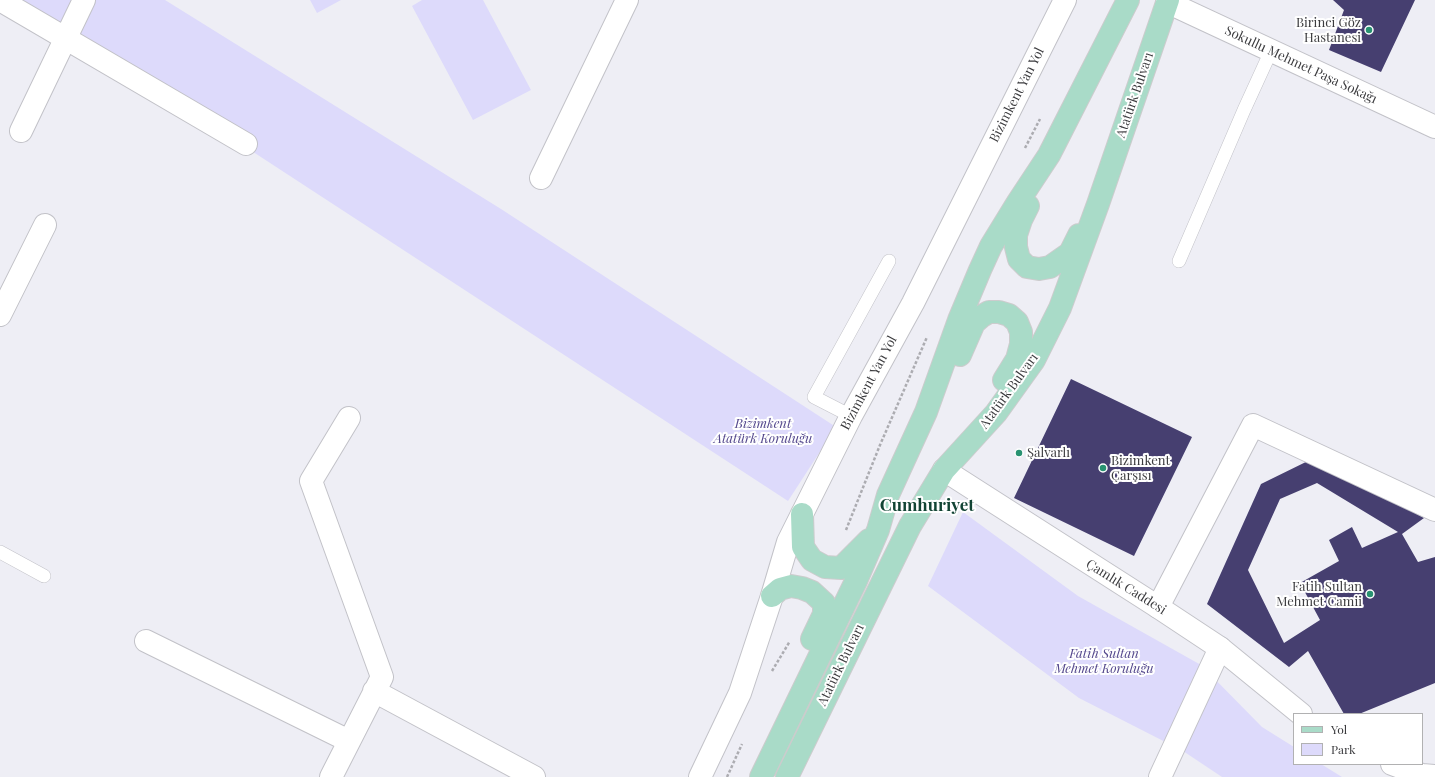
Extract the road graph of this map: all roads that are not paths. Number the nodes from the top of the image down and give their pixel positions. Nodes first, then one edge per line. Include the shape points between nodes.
1 (0, 0) edge
2 (84, 0) edge
3 (627, 0) edge
4 (1064, 0) edge
5 (1128, 0) edge
6 (1167, 1) edge
7 (65, 39) junction
8 (1271, 51) junction
9 (1435, 127) edge
10 (21, 131) dead end
11 (246, 144) dead end
12 (1049, 156) junction
13 (541, 178) dead end
14 (1098, 204) junction
15 (45, 225) dead end
16 (889, 261) dead end
17 (1179, 261) dead end
18 (0, 315) edge
19 (926, 412) junction
20 (850, 416) junction
21 (349, 418) dead end
22 (949, 464) junction
23 (1435, 510) edge
24 (802, 514) junction
25 (878, 530) junction
26 (0, 552) edge
27 (44, 576) dead end
28 (772, 596) junction
29 (1158, 607) junction
30 (146, 641) dead end
31 (1220, 648) junction
32 (374, 691) junction
33 (1300, 713) edge
34 (349, 741) junction
35 (774, 749) junction
36 (1395, 765) edge
37 (1435, 776) edge
38 (331, 777) edge
39 (534, 777) edge
40 (700, 777) edge
41 (760, 777) edge
42 (787, 777) edge
43 (1160, 777) edge

1 - 7 street
2 - 7 street
3 - 13 street
4 - 20 street, Bizimkent Yan Yol via 913,303
5 - 12 main road, Atatürk Bulvarı
6 - 8 street, Sokullu Mehmet Paşa Sokağı
6 - 14 main road, Atatürk Bulvarı
7 - 10 street
7 - 11 street
8 - 9 street, Sokullu Mehmet Paşa Sokağı
8 - 17 lane
12 - 14 main road via 1044,175 1016,235 1019,259 1027,267 1050,267 1070,253 1087,216
12 - 19 main road, Atatürk Bulvarı via 1018,202 982,264
14 - 22 main road, Atatürk Bulvarı via 1060,308 1034,360 996,413
15 - 18 street
16 - 20 lane via 814,397
19 - 22 main road via 953,369 974,323 990,312 1009,315 1017,322 1021,332 1021,344 1017,358 976,418
19 - 25 main road, Atatürk Bulvarı via 888,495
20 - 24 street, Bizimkent Yan Yol
21 - 32 street via 312,481 382,677
22 - 29 street, Çamlık Caddesi
22 - 42 main road, Atatürk Bulvarı via 903,538
23 - 29 street via 1253,425
24 - 25 main road via 803,547 812,560 825,567 841,568
24 - 28 street, Bizimkent Yan Yol via 788,542
25 - 35 main road, Atatürk Bulvarı via 856,581
26 - 27 lane
28 - 35 main road via 780,589 791,586 812,592 824,603 824,614 794,676
28 - 40 street, Bizimkent Yan Yol via 740,693
29 - 31 street, Çamlık Caddesi
30 - 34 street
31 - 33 street, Çamlık Caddesi
31 - 43 street
32 - 34 street
32 - 39 street
34 - 38 street
35 - 41 main road, Atatürk Bulvarı
36 - 37 street via 1422,775

